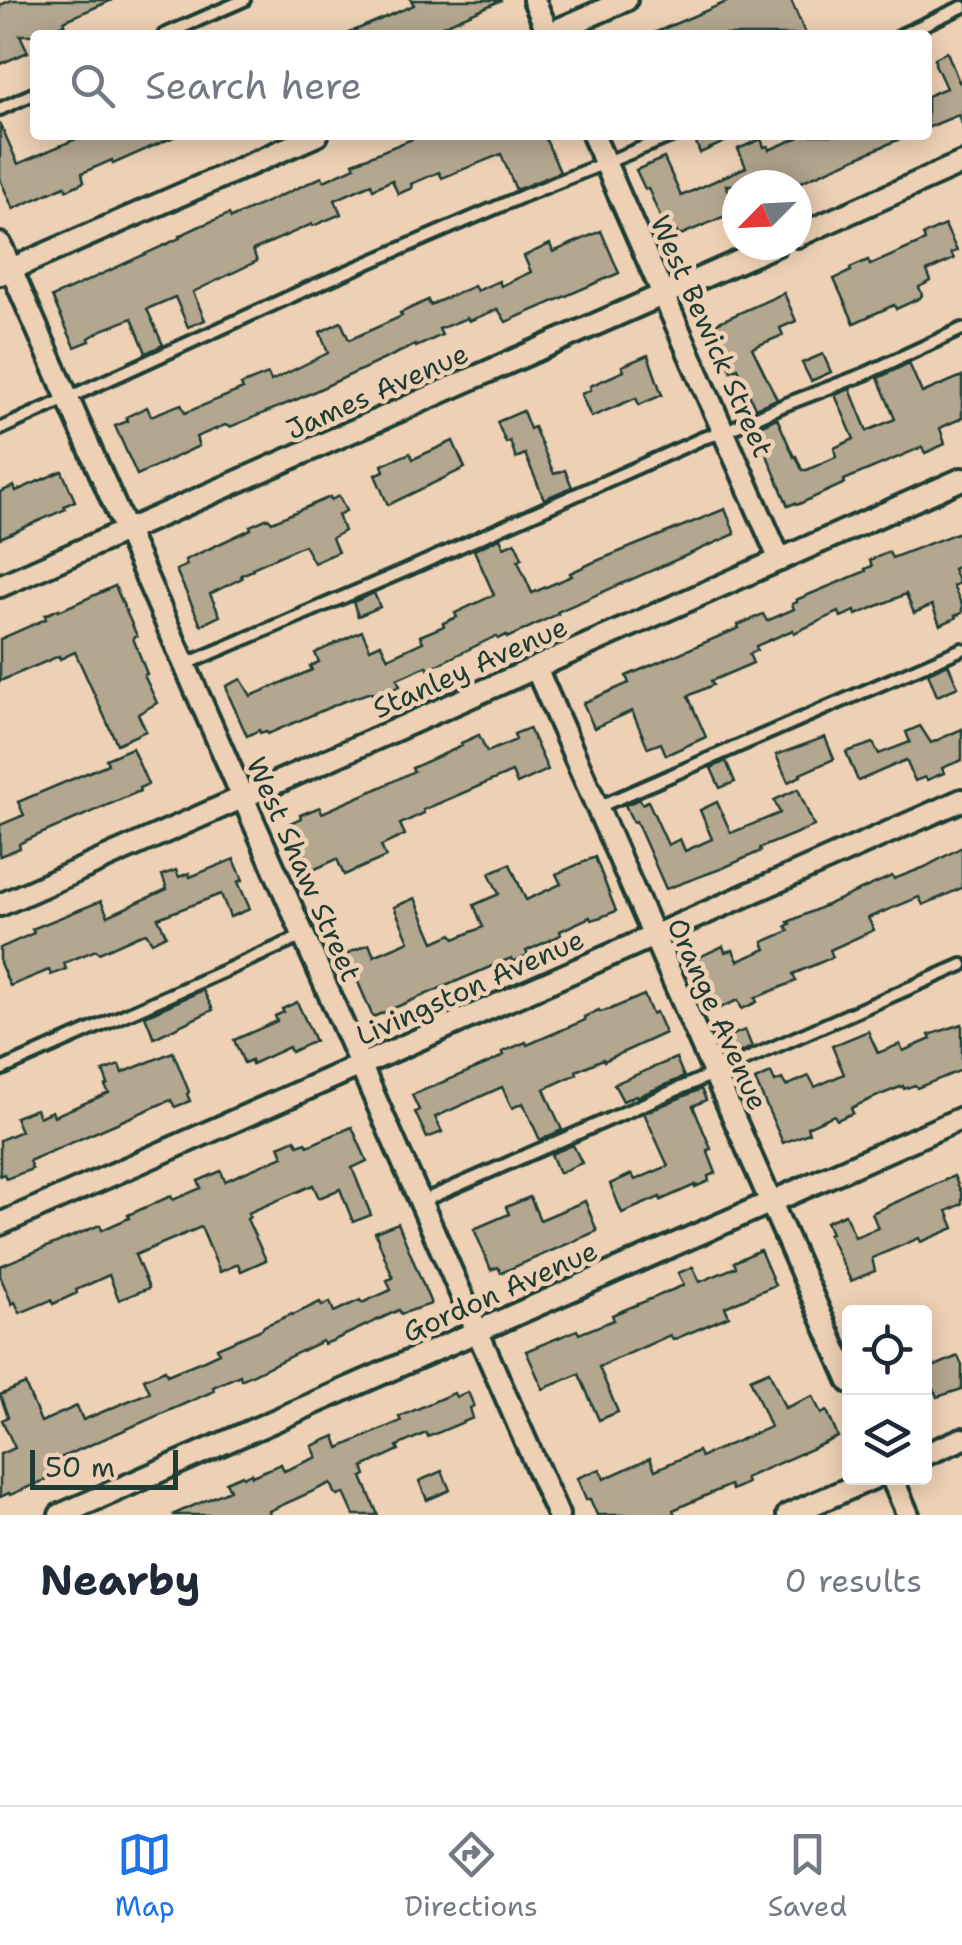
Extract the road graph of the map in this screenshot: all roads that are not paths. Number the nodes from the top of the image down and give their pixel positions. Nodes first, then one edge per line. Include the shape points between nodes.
1 (244, 0) edge
2 (534, 0) edge
3 (626, 0) edge
4 (962, 7) edge
5 (175, 30) edge
6 (546, 30) edge
7 (559, 30) edge
8 (912, 30) edge
9 (30, 95) edge
10 (0, 108) edge
11 (306, 140) edge
12 (595, 140) edge
13 (662, 140) edge
14 (962, 163) edge
15 (606, 164) junction
16 (812, 229) edge
17 (0, 244) edge
18 (741, 260) edge
19 (6, 271) edge
20 (663, 294) junction
21 (962, 328) edge
22 (68, 399) junction
23 (0, 429) edge
24 (724, 432) junction
25 (962, 479) edge
26 (125, 532) junction
27 (780, 560) junction
28 (0, 586) edge
29 (962, 649) edge
30 (184, 665) junction
31 (536, 668) junction
32 (242, 798) junction
33 (962, 800) edge
34 (598, 808) junction
35 (0, 905) edge
36 (303, 936) junction
37 (654, 936) junction
38 (962, 965) edge
39 (360, 1066) junction
40 (0, 1070) edge
41 (714, 1074) junction
42 (962, 1118) edge
43 (420, 1202) junction
44 (771, 1203) junction
45 (0, 1224) edge
46 (477, 1332) junction
47 (842, 1364) edge
48 (962, 1438) edge
49 (932, 1451) edge
50 (857, 1485) edge
51 (895, 1485) edge
52 (60, 1515) edge
53 (558, 1515) edge
54 (788, 1515) edge
55 (908, 1515) edge

1 - 5 lane
2 - 6 street
3 - 7 street
4 - 8 lane
9 - 10 lane
11 - 19 street
12 - 15 street, West Bewick Street
13 - 15 lane
14 - 16 street
15 - 20 street, West Bewick Street
15 - 22 lane via 323,282
17 - 19 street, West Shaw Street
18 - 20 street, James Avenue
19 - 22 street, West Shaw Street
20 - 24 street, West Bewick Street
20 - 26 street, James Avenue
21 - 24 lane
22 - 23 lane
22 - 26 street, West Shaw Street
24 - 27 street, West Bewick Street
24 - 30 lane
25 - 27 street, Stanley Avenue
26 - 28 street, James Avenue
26 - 30 street, West Shaw Street
27 - 31 street, Stanley Avenue
29 - 34 lane
30 - 32 street, West Shaw Street
31 - 32 street, Stanley Avenue
31 - 34 street, Orange Avenue
32 - 35 street, Stanley Avenue
32 - 36 street, West Shaw Street
33 - 37 street, Livingston Avenue
34 - 37 street, Orange Avenue
36 - 39 street, West Shaw Street
36 - 40 lane
37 - 39 street, Livingston Avenue
37 - 41 street, Orange Avenue
38 - 41 lane
39 - 43 street, West Shaw Street
39 - 45 street, Livingston Avenue
41 - 43 lane
41 - 44 street, Orange Avenue
42 - 44 street, Gordon Avenue
43 - 46 street, West Shaw Street
44 - 46 street, Gordon Avenue
44 - 47 street, Orange Avenue
46 - 52 street, Gordon Avenue
46 - 53 street, West Shaw Street
48 - 49 street
50 - 54 street
51 - 55 street

